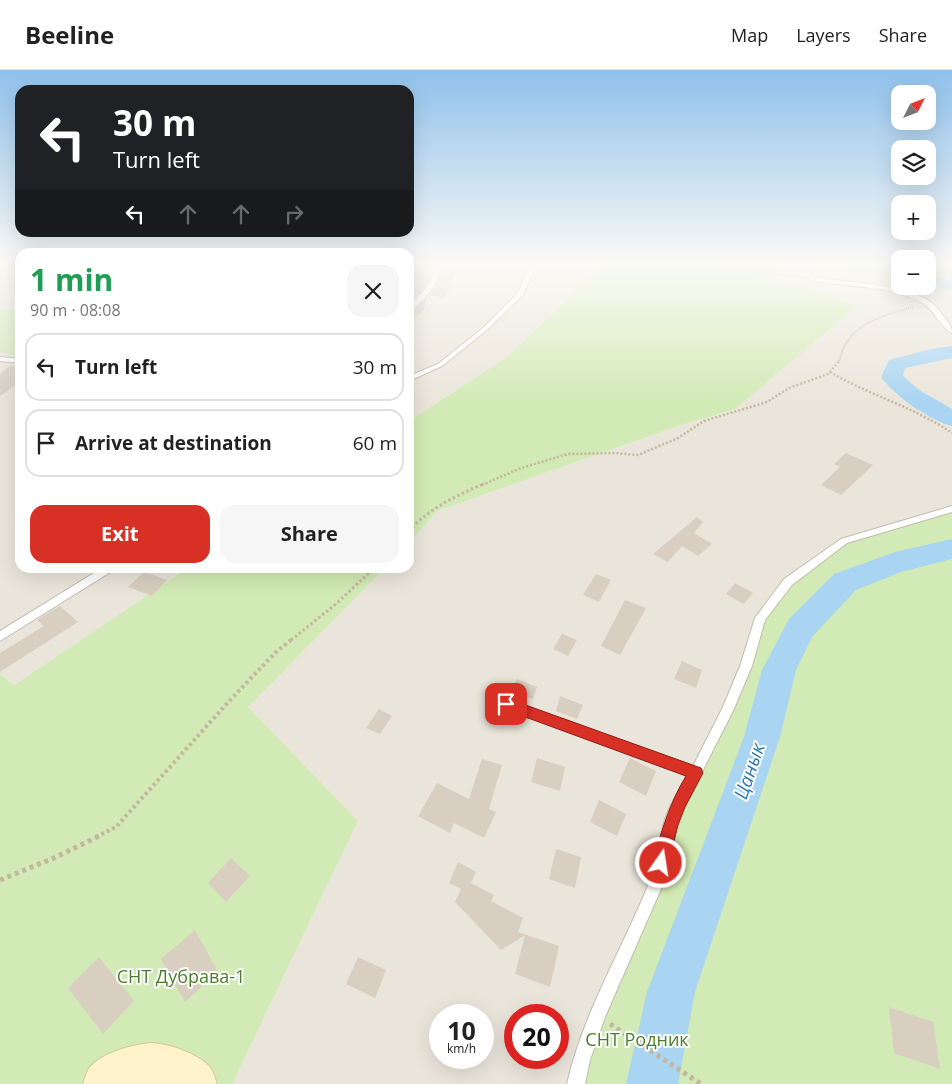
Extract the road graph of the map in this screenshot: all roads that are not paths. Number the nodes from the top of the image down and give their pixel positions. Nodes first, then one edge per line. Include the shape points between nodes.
1 (504, 310) edge
2 (934, 310) edge
3 (952, 331) edge
4 (0, 359) edge
5 (15, 360) edge
6 (414, 377) edge
7 (952, 510) edge
8 (101, 573) edge
9 (0, 637) edge
10 (506, 704) dead end
11 (696, 773) junction
12 (107, 1084) edge
13 (193, 1084) edge
14 (576, 1084) edge

1 - 6 lane via 440,365
2 - 3 lane
4 - 5 lane
7 - 11 lane via 844,540 788,582 760,618 746,666
8 - 9 lane
10 - 11 lane
11 - 14 lane via 670,825 657,882 597,1015
12 - 13 street via 115,1077 148,1065 185,1076

